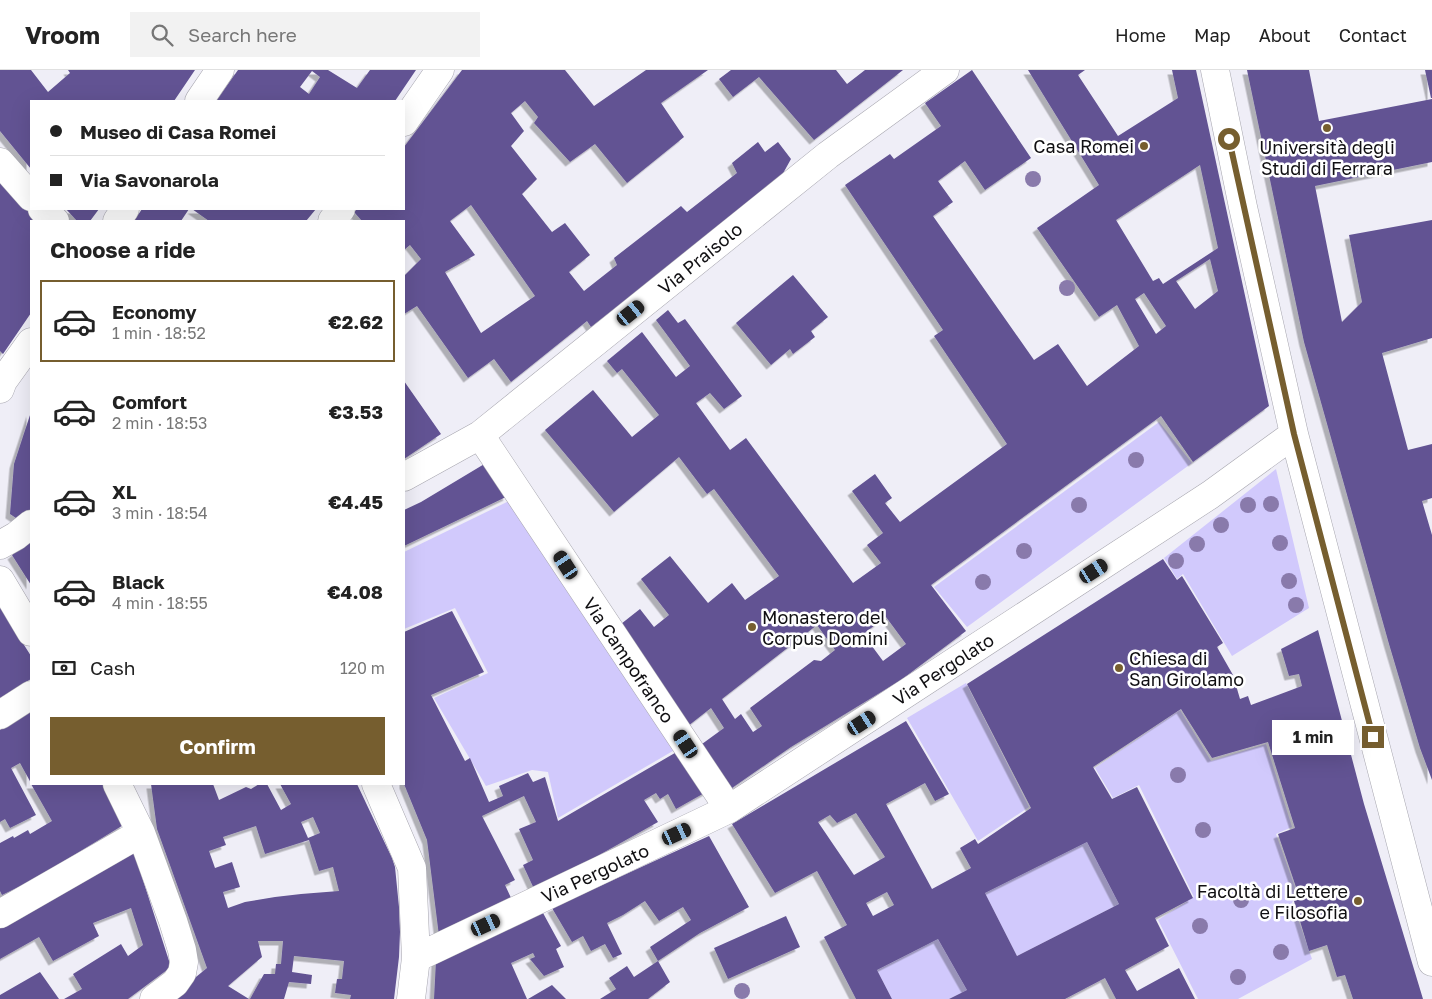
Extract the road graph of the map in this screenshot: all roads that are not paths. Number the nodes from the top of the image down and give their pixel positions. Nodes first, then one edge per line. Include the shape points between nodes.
1 (220, 70) edge
2 (440, 70) edge
3 (944, 70) edge
4 (1214, 70) edge
5 (199, 100) edge
6 (405, 121) edge
7 (0, 162) edge
8 (30, 197) edge
9 (43, 210) edge
10 (54, 220) edge
11 (30, 343) edge
12 (1, 383) edge
13 (1294, 434) junction
14 (480, 435) junction
15 (405, 476) edge
16 (30, 525) edge
17 (0, 545) edge
18 (0, 580) edge
19 (30, 630) edge
20 (30, 696) edge
21 (0, 715) edge
22 (117, 785) edge
23 (376, 785) edge
24 (729, 810) junction
25 (141, 833) junction
26 (0, 914) edge
27 (416, 958) junction
28 (1432, 962) edge
29 (154, 999) edge
30 (411, 999) edge

1 - 5 street
2 - 6 street
3 - 14 street, Via Praisolo via 828,156
4 - 13 street
7 - 8 street
9 - 10 street
11 - 12 street
13 - 24 street, Via Pergolato via 1210,495
13 - 28 street
14 - 15 street, Via Praisolo
14 - 24 street, Via Campofranco
16 - 17 street
18 - 19 street
20 - 21 street
22 - 25 street
23 - 27 street via 412,868
24 - 27 street, Via Pergolato
25 - 26 street
25 - 29 street via 184,962 176,983
27 - 30 street

